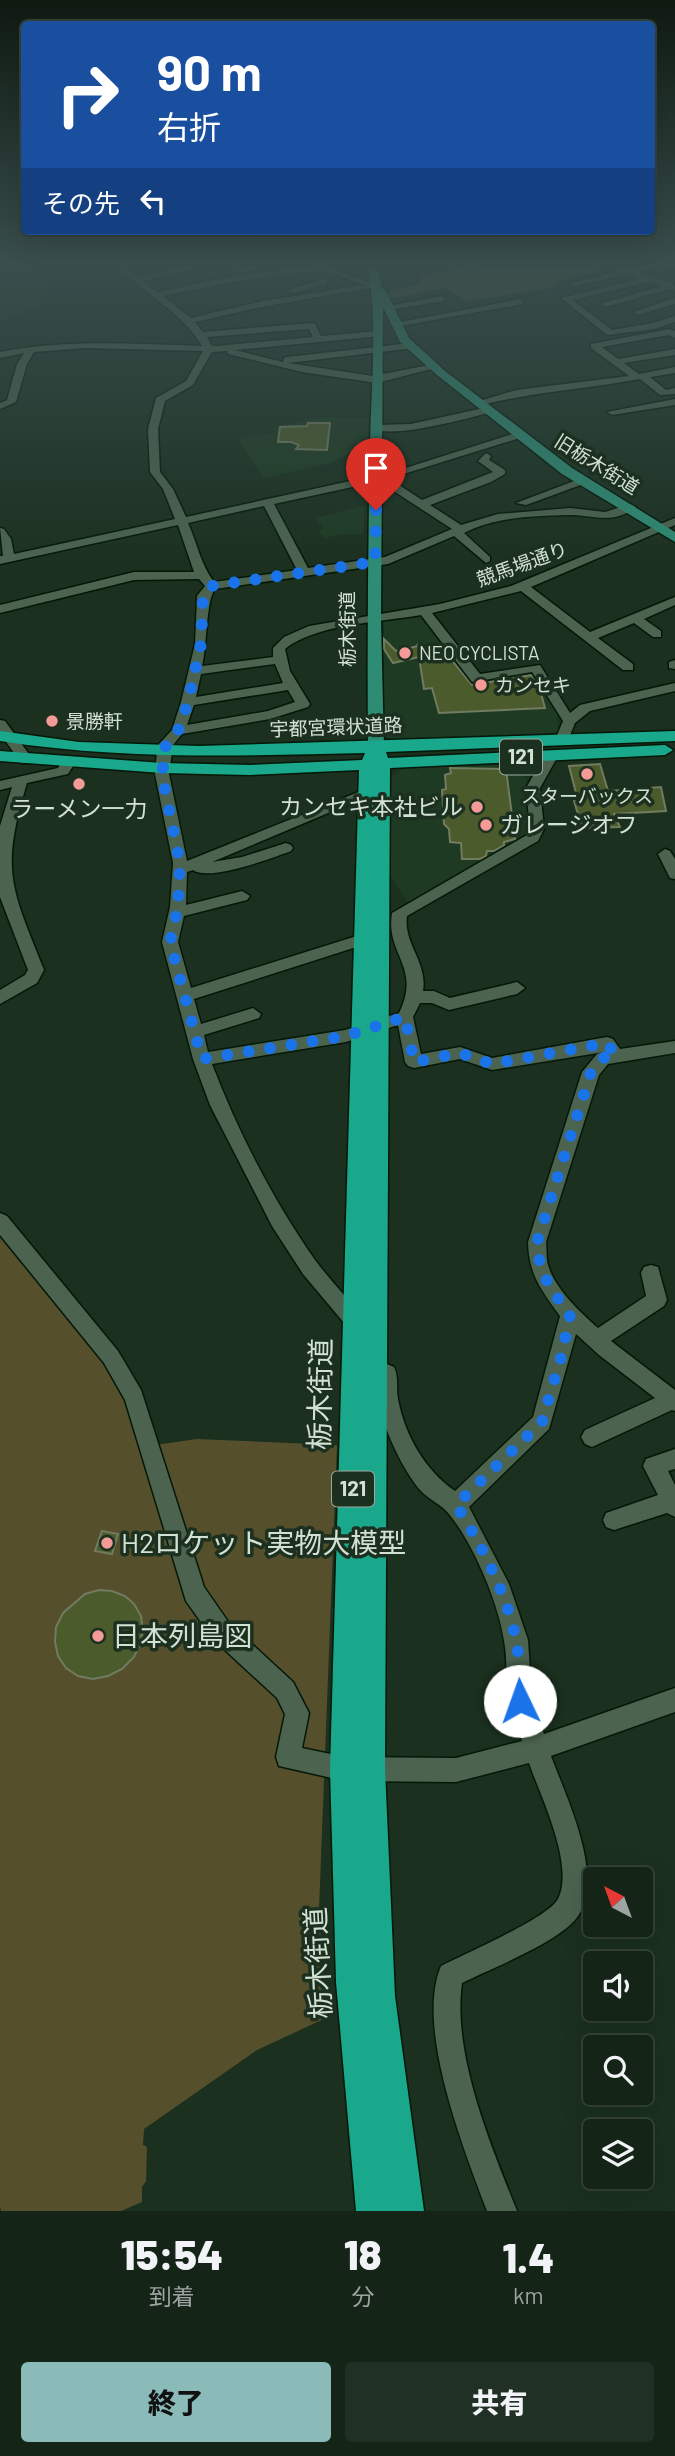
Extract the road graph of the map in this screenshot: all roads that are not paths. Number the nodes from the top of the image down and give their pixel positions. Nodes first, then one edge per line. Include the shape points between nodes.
1 (23, 362) edge
2 (198, 362) edge
3 (280, 362) edge
4 (377, 362) edge
5 (430, 362) edge
6 (616, 362) edge
7 (434, 366) junction
8 (626, 369) junction
9 (675, 370) edge
10 (576, 377) dead end
11 (640, 377) junction
12 (377, 379) junction
13 (675, 391) edge
14 (675, 402) edge
15 (0, 406) edge
16 (483, 407) junction
17 (612, 412) dead end
18 (377, 428) junction
19 (519, 435) junction
20 (486, 456) dead end
21 (582, 481) junction
22 (376, 482) junction
23 (268, 503) junction
24 (522, 503) dead end
25 (421, 504) junction
26 (630, 508) junction
27 (182, 521) junction
28 (675, 521) edge
29 (660, 527) junction
30 (0, 531) edge
31 (458, 531) junction
32 (675, 538) edge
33 (4, 559) edge
34 (486, 559) dead end
35 (375, 562) junction
36 (305, 573) junction
37 (206, 581) junction
38 (522, 586) junction
39 (675, 601) edge
40 (0, 609) edge
41 (424, 611) junction
42 (374, 620) junction
43 (636, 620) junction
44 (657, 634) dead end
45 (590, 637) junction
46 (279, 660) junction
47 (628, 667) dead end
48 (195, 671) junction
49 (290, 687) junction
50 (675, 687) edge
51 (188, 702) junction
52 (570, 720) junction
53 (178, 731) junction
54 (3, 733) edge
55 (675, 736) edge
56 (562, 740) junction
57 (675, 750) edge
58 (0, 756) edge
59 (551, 756) junction
60 (375, 759) junction
61 (26, 760) junction
62 (163, 760) junction
63 (68, 763) junction
64 (21, 780) junction
65 (0, 786) edge
66 (366, 794) junction
67 (286, 848) dead end
68 (665, 854) dead end
69 (179, 871) junction
70 (675, 874) edge
71 (242, 896) dead end
72 (177, 912) junction
73 (363, 939) junction
74 (516, 988) dead end
75 (184, 996) junction
76 (416, 997) junction
77 (0, 998) edge
78 (253, 1014) dead end
79 (405, 1017) junction
80 (369, 1030) junction
81 (195, 1032) junction
82 (675, 1047) edge
83 (616, 1056) junction
84 (202, 1059) junction
85 (0, 1221) edge
86 (651, 1273) dead end
87 (570, 1315) junction
88 (357, 1324) junction
89 (596, 1340) junction
90 (387, 1373) dead end
91 (675, 1401) edge
92 (592, 1437) dead end
93 (675, 1459) edge
94 (674, 1504) edge
95 (456, 1505) junction
96 (614, 1520) dead end
97 (675, 1700) edge
98 (537, 1749) junction
99 (358, 1769) junction
100 (374, 2211) edge
101 (406, 2211) edge
102 (502, 2211) edge

1 - 15 street via 11,401
2 - 27 street via 190,383 160,400 153,429 155,472
3 - 12 street
4 - 12 main road, 栃木街道
5 - 7 main road, 旧栃木街道
6 - 8 street
7 - 12 street
7 - 16 main road, 旧栃木街道
8 - 10 street
8 - 11 street
9 - 11 street
11 - 13 street via 664,393
11 - 16 street via 516,393
12 - 18 main road, 栃木街道
14 - 17 street
16 - 18 street via 411,427
16 - 19 main road, 旧栃木街道
18 - 22 main road, 栃木街道
19 - 21 main road, 旧栃木街道
19 - 22 street
20 - 25 street via 483,461 501,472
21 - 24 street
21 - 26 main road, 旧栃木街道
22 - 23 street
22 - 25 street via 392,485
22 - 35 main road, 栃木街道
23 - 27 street
23 - 36 street
25 - 31 street
26 - 29 main road, 旧栃木街道
26 - 31 street via 606,516 570,511 498,517
27 - 33 street
27 - 37 street
28 - 29 street, 競馬場通り
29 - 32 main road, 旧栃木街道
29 - 38 street, 競馬場通り
30 - 33 street via 5,539
31 - 34 street
31 - 35 street
35 - 36 street
35 - 42 main road, 栃木街道
36 - 37 street
37 - 40 street via 134,576
37 - 48 street
38 - 41 street, 競馬場通り
38 - 45 street
39 - 43 street
41 - 42 street, 競馬場通り
41 - 52 street via 477,679 535,668 559,711
42 - 46 street, 競馬場通り via 307,631 287,639 279,648
42 - 60 main road, 栃木街道
43 - 44 street
43 - 45 street
45 - 47 street
46 - 48 street
46 - 49 street
48 - 51 street
49 - 51 street
49 - 53 street via 303,704 270,715
50 - 52 street via 599,703
51 - 53 street
52 - 56 street
53 - 62 street via 166,744
54 - 61 street
54 - 62 highway, 宇都宮環状道路 / 121
55 - 56 highway, 宇都宮環状道路 / 121
56 - 60 highway, 宇都宮環状道路 / 121
57 - 59 highway, 宇都宮環状道路 / 121
58 - 61 highway, 宇都宮環状道路 / 121
59 - 60 highway, 宇都宮環状道路 / 121
59 - 76 street via 534,788 537,829 533,838 400,913 400,934 416,971
60 - 62 highway, 宇都宮環状道路 / 121 via 250,770
60 - 66 highway, 栃木街道 / 121
60 - 80 highway, 栃木街道 / 121
61 - 63 highway, 宇都宮環状道路 / 121
62 - 63 highway, 宇都宮環状道路 / 121
62 - 69 street
63 - 64 street via 63,771
64 - 65 street
64 - 77 street via 5,830 2,868 36,970 31,979
66 - 69 street
66 - 73 highway, 栃木街道 / 121
67 - 69 street via 243,862
68 - 70 street
69 - 72 street
71 - 72 street
72 - 75 street via 170,942
73 - 75 street
73 - 80 highway, 栃木街道 / 121
74 - 76 street via 449,1004 434,997
75 - 81 street
76 - 79 street
78 - 81 street
79 - 80 street
79 - 83 street via 414,1062 460,1053 492,1064 607,1043
80 - 84 street
80 - 88 highway, 栃木街道 / 121
80 - 99 highway, 栃木街道 / 121
81 - 84 street
82 - 83 street
83 - 87 street via 603,1058 591,1072 537,1242 538,1264 545,1280
84 - 88 street via 219,1105 279,1221 310,1268
85 - 99 street via 111,1357 134,1397 194,1593 221,1631 285,1690 297,1713 288,1757
86 - 89 street via 657,1300
87 - 89 street
87 - 95 street via 542,1422
88 - 99 highway, 栃木街道 / 121
89 - 91 street
90 - 95 street via 388,1400 409,1458 429,1485
91 - 92 street
93 - 94 street via 654,1466
94 - 96 street
95 - 98 street via 475,1536 516,1640 520,1701
97 - 98 street
98 - 99 street via 456,1770
98 - 102 street via 573,1853 576,1884 567,1910 545,1927 450,1975 445,1989 450,2047
99 - 100 highway, 栃木街道 / 121 via 352,1982
99 - 101 highway, 栃木街道 / 121 via 379,1996

